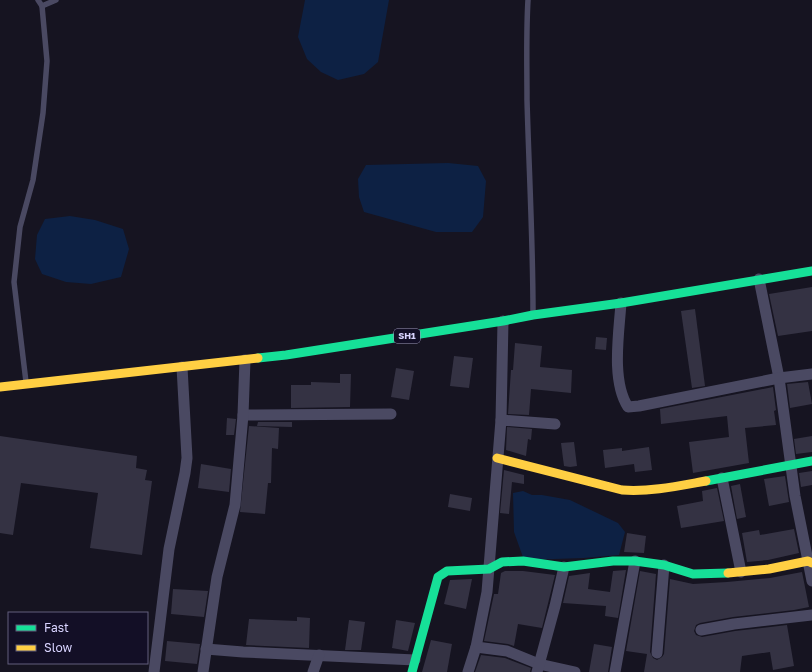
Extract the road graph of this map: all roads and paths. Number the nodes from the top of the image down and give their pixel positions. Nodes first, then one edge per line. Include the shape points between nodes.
1 (38, 0) edge
2 (56, 0) edge
3 (528, 0) edge
4 (42, 6) junction
5 (812, 271) edge
6 (759, 279) junction
7 (621, 303) junction
8 (533, 315) junction
9 (503, 321) junction
10 (245, 360) junction
11 (182, 367) junction
12 (812, 374) edge
13 (779, 378) junction
14 (26, 385) junction
15 (0, 387) edge
16 (391, 414) dead end
17 (243, 415) junction
18 (501, 420) junction
19 (555, 424) dead end
20 (497, 458) junction
21 (812, 462) edge
22 (790, 466) junction
23 (722, 478) junction
24 (635, 560) junction
25 (810, 562) edge
26 (664, 565) junction
27 (564, 567) junction
28 (489, 569) junction
29 (741, 572) junction
30 (812, 581) edge
31 (812, 615) edge
32 (701, 630) dead end
33 (476, 646) junction
34 (206, 649) junction
35 (657, 653) dead end
36 (319, 654) junction
37 (414, 660) junction
38 (538, 668) edge
39 (154, 672) edge
40 (203, 672) edge
41 (313, 672) edge
42 (412, 672) edge
43 (468, 672) edge
44 (575, 672) edge
45 (615, 672) edge

1 - 4 lane
2 - 4 lane
3 - 8 lane via 528,161
4 - 14 lane via 47,61 43,113 33,180 20,227 14,282
5 - 6 main road, SH1
6 - 7 main road, SH1
6 - 13 street
7 - 8 main road, SH1
7 - 13 street via 618,377 623,399 628,407
8 - 9 main road, SH1
9 - 10 main road, SH1
9 - 18 street
10 - 11 main road, SH1
10 - 17 street
11 - 14 main road, SH1
11 - 39 street via 187,458 169,549
12 - 13 street
13 - 22 street
14 - 15 main road, SH1
16 - 17 street
17 - 34 street via 235,505 217,577
18 - 19 street
18 - 20 street
20 - 23 main road via 622,490 661,489
20 - 28 street
21 - 22 main road
22 - 23 main road
22 - 25 street
23 - 29 street
24 - 26 main road
24 - 27 main road
24 - 45 street
25 - 29 main road
25 - 30 street
26 - 29 main road via 692,574
26 - 35 street
27 - 28 main road via 522,561 502,562
27 - 38 street
28 - 33 street
28 - 37 main road via 447,571 438,578
31 - 32 street
33 - 38 street via 507,651
33 - 43 street
34 - 36 street
34 - 40 street
36 - 37 street
36 - 41 street
37 - 42 main road
38 - 44 street

